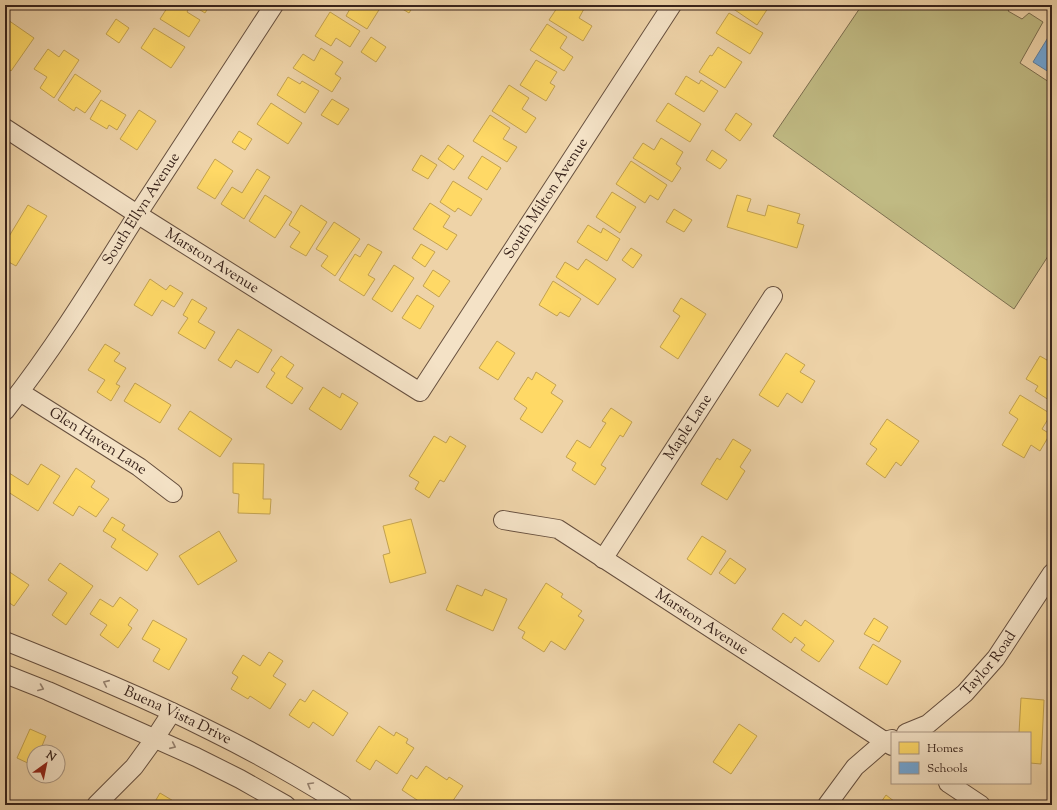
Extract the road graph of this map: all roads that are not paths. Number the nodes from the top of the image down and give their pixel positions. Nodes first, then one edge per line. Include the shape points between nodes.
1 (274, 5) edge
2 (672, 5) edge
3 (5, 128) edge
4 (138, 214) junction
5 (773, 296) dead end
6 (20, 392) junction
7 (420, 392) joint
8 (5, 411) edge
9 (173, 493) dead end
10 (503, 520) dead end
11 (603, 558) junction
12 (1052, 573) edge
13 (5, 641) edge
14 (5, 674) edge
15 (172, 712) junction
16 (908, 732) edge
17 (155, 738) junction
18 (890, 742) edge
19 (950, 784) edge
20 (96, 805) edge
21 (286, 805) edge
22 (343, 805) edge
23 (827, 805) edge
24 (981, 805) edge

1 - 4 street, South Ellyn Avenue
2 - 7 street, South Milton Avenue
3 - 4 street, Marston Avenue
4 - 6 street, South Ellyn Avenue via 80,306
4 - 7 street, Marston Avenue
5 - 11 street, Maple Lane
6 - 8 street, South Ellyn Avenue
6 - 9 street, Glen Haven Lane via 139,467
10 - 11 street, Marston Avenue via 558,529
11 - 18 street, Marston Avenue
12 - 16 street, Taylor Road via 996,658 965,693 928,724
15 -> 13 street, Buena Vista Drive
14 -> 17 street, Buena Vista Drive
15 - 17 street
22 -> 15 street, Buena Vista Drive via 259,756
17 - 20 street via 134,767
17 -> 21 street, Buena Vista Drive via 240,779
18 - 23 street via 855,767
19 - 24 street

